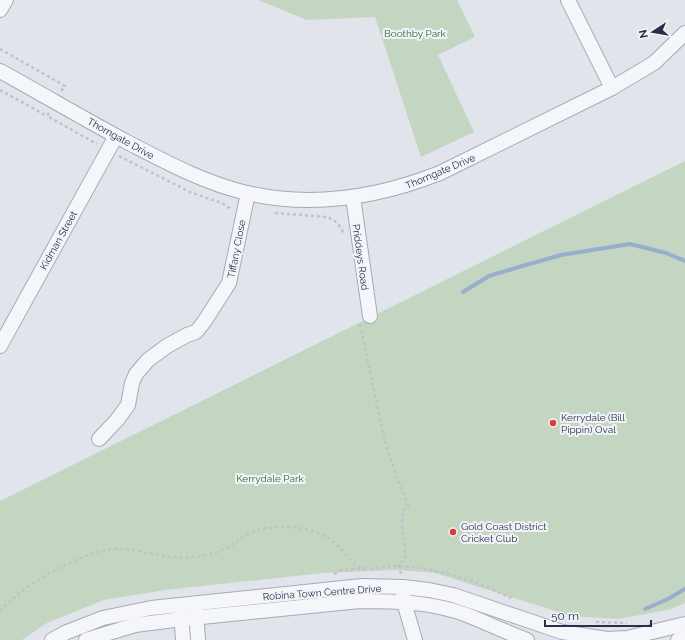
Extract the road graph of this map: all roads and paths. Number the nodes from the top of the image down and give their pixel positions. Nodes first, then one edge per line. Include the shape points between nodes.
1 (6, 0) edge
2 (568, 0) edge
3 (0, 10) edge
4 (685, 33) edge
5 (0, 70) edge
6 (612, 88) junction
7 (0, 90) edge
8 (47, 116) dead end
9 (116, 136) junction
10 (248, 193) junction
11 (353, 197) junction
12 (370, 316) joint
13 (0, 346) edge
14 (99, 438) dead end
15 (399, 566) junction
16 (403, 587) junction
17 (515, 600) dead end
18 (196, 602) junction
19 (404, 602) junction
20 (181, 604) junction
21 (0, 611) edge
22 (197, 618) junction
23 (182, 619) junction
24 (594, 622) dead end
25 (633, 622) dead end
26 (685, 624) edge
27 (685, 638) edge
28 (627, 639) edge
29 (52, 640) edge
30 (86, 640) edge
31 (183, 640) edge
32 (198, 640) edge
33 (415, 640) edge
34 (527, 640) edge
35 (678, 640) edge

1 - 3 street
2 - 6 street
4 - 6 street, Thorngate Drive via 654,63
5 - 9 street, Thorngate Drive
6 - 11 street, Thorngate Drive via 414,184
7 - 8 path
9 - 10 street, Thorngate Drive via 198,178
9 - 13 street, Kidman Street
10 - 11 street, Thorngate Drive via 324,200
10 - 14 street, Tiffany Close via 230,283 196,332 167,346 148,360 136,374 128,405
11 - 12 street, Priddeys Road
12 - 15 path via 359,322 384,438 408,506 402,516 406,556
15 - 17 path via 440,572 497,591
15 - 21 path via 364,568 319,533 305,528 273,527 260,529 227,547 198,557 171,557 123,549 91,555 43,576
16 - 18 street, Robina Town Centre Drive via 362,586
16 - 19 street
16 - 28 street, Robina Town Centre Drive via 453,595 562,632 607,639
18 - 20 street, Robina Town Centre Drive
18 - 22 street
19 - 22 street, Robina Town Centre Drive via 360,601
19 - 33 street
19 - 34 street, Robina Town Centre Drive via 466,615
20 - 23 street
20 - 29 street, Robina Town Centre Drive via 103,618
22 - 23 street, Robina Town Centre Drive
22 - 32 street
23 - 30 street, Robina Town Centre Drive via 135,625
23 - 31 street
24 - 25 path
26 - 28 street, Robina Town Centre Drive
27 - 35 street

